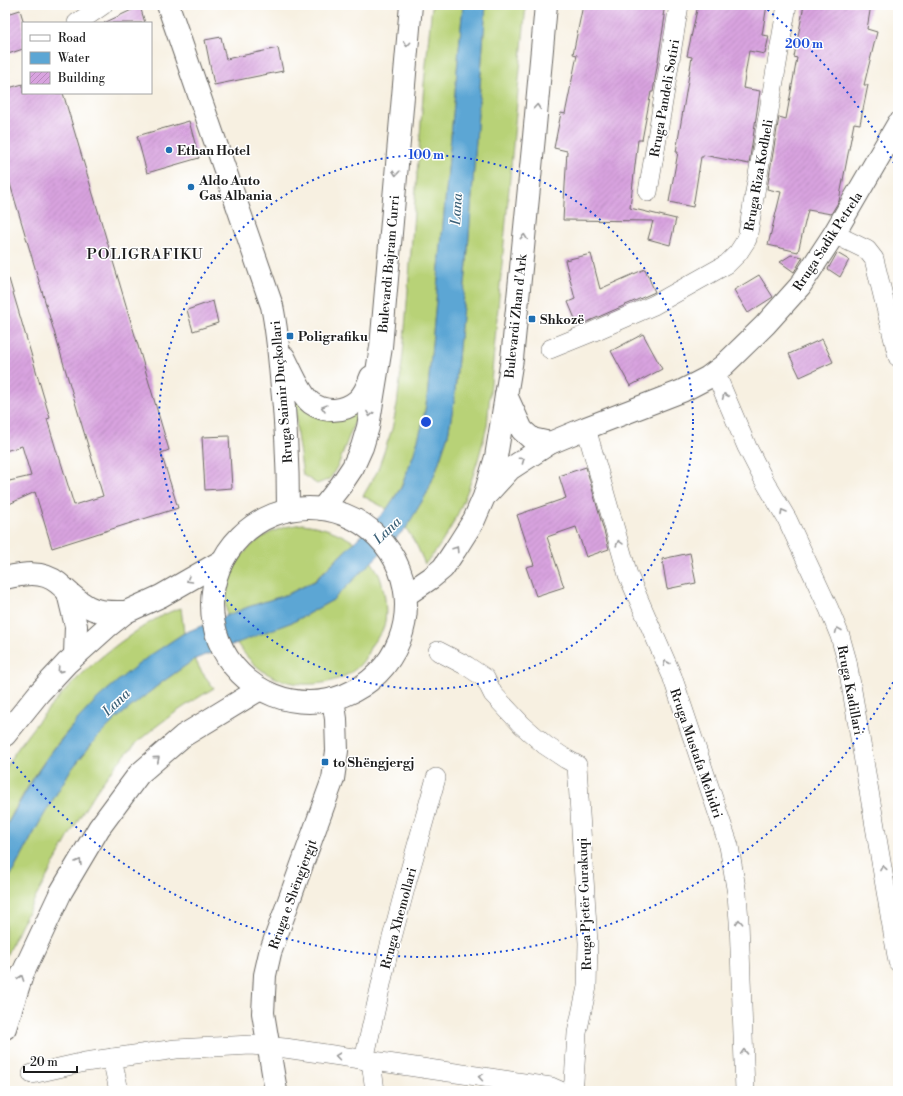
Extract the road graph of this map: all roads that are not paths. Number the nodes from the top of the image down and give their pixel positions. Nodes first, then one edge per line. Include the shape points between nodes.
1 (103, 5) edge
2 (168, 5) edge
3 (411, 5) edge
4 (546, 5) edge
5 (679, 5) edge
6 (787, 5) edge
7 (78, 22) edge
8 (898, 124) edge
9 (648, 192) dead end
10 (834, 234) junction
11 (278, 346) junction
12 (381, 347) junction
13 (550, 349) dead end
14 (898, 356) edge
15 (715, 372) junction
16 (506, 394) junction
17 (586, 428) junction
18 (550, 443) junction
19 (484, 497) junction
20 (288, 509) junction
21 (322, 509) junction
22 (222, 561) junction
23 (5, 578) edge
24 (68, 593) junction
25 (406, 595) junction
26 (126, 612) junction
27 (438, 651) dead end
28 (75, 655) junction
29 (260, 689) junction
30 (333, 699) junction
31 (5, 735) edge
32 (436, 778) dead end
33 (898, 962) edge
34 (5, 1028) edge
35 (268, 1047) junction
36 (112, 1058) junction
37 (367, 1060) junction
38 (32, 1074) dead end
39 (119, 1091) edge
40 (276, 1091) edge
41 (376, 1091) edge
42 (560, 1091) edge
43 (572, 1091) edge
44 (745, 1091) edge

1 - 7 street
2 - 11 main road, Rruga Saimir Duçkollari via 267,290
3 -> 12 main road, Bulevardi Bajram Curri
16 -> 4 main road, Bulevardi Zhan d'Ark via 512,359
5 - 9 street, Rruga Pandeli Sotiri
6 - 13 street, Rruga Riza Kodheli via 746,239 738,253 727,264 654,305
8 - 10 main road, Rruga Sadik Petrela
10 - 14 street via 867,250 874,259
10 - 15 main road, Rruga Sadik Petrela via 790,298
12 -> 11 main road via 362,396 357,402 336,411 310,402
11 - 20 main road, Rruga Saimir Duçkollari via 286,419
12 -> 21 main road, Bulevardi Bajram Curri via 368,427 362,447 353,467
15 - 17 main road, Rruga Sadik Petrela via 696,385
33 -> 15 street, Rruga Kadillari via 847,661 840,636 787,519 747,447
16 - 18 main road via 522,430 532,439
16 - 19 main road, Bulevardi Zhan d'Ark via 496,457
17 - 18 main road, Rruga Sadik Petrela
44 -> 17 street, Rruga Mustafa Mehidri via 739,921 729,846 672,676 628,575
19 -> 18 main road, Rruga Sadik Petrela via 510,469
25 -> 19 main road, Bulevardi Zhan d'Ark via 443,568 474,520
20 - 21 main road
20 - 22 main road via 257,524 244,534
21 - 25 main road via 348,516 372,531 397,564
22 -> 26 main road via 161,596
22 - 29 main road via 213,598 216,634 233,665
23 - 24 main road via 24,573 48,576
24 - 26 main road via 94,609
24 - 28 main road via 76,626
25 - 30 main road via 400,641 388,661 366,684 354,692
26 - 28 main road
27 - 43 street, Rruga Pjetër Gurakuqi via 485,678 493,694 522,725 566,760 577,765 588,944 587,987 577,1033
28 -> 31 main road
29 - 30 main road via 282,699
34 -> 29 main road via 22,975 62,892 99,828 139,774 183,736
30 - 35 main road, Rruga e Shëngjergjt via 337,751 333,779 270,953 265,976 263,1014
32 - 37 street, Rruga Xhemollari via 389,950
35 - 36 street via 251,1045 176,1049
37 -> 35 street
35 - 40 main road, Rruga e Shëngjergjt
36 - 38 street
36 - 39 street
37 - 41 street
42 -> 37 street via 551,1087

